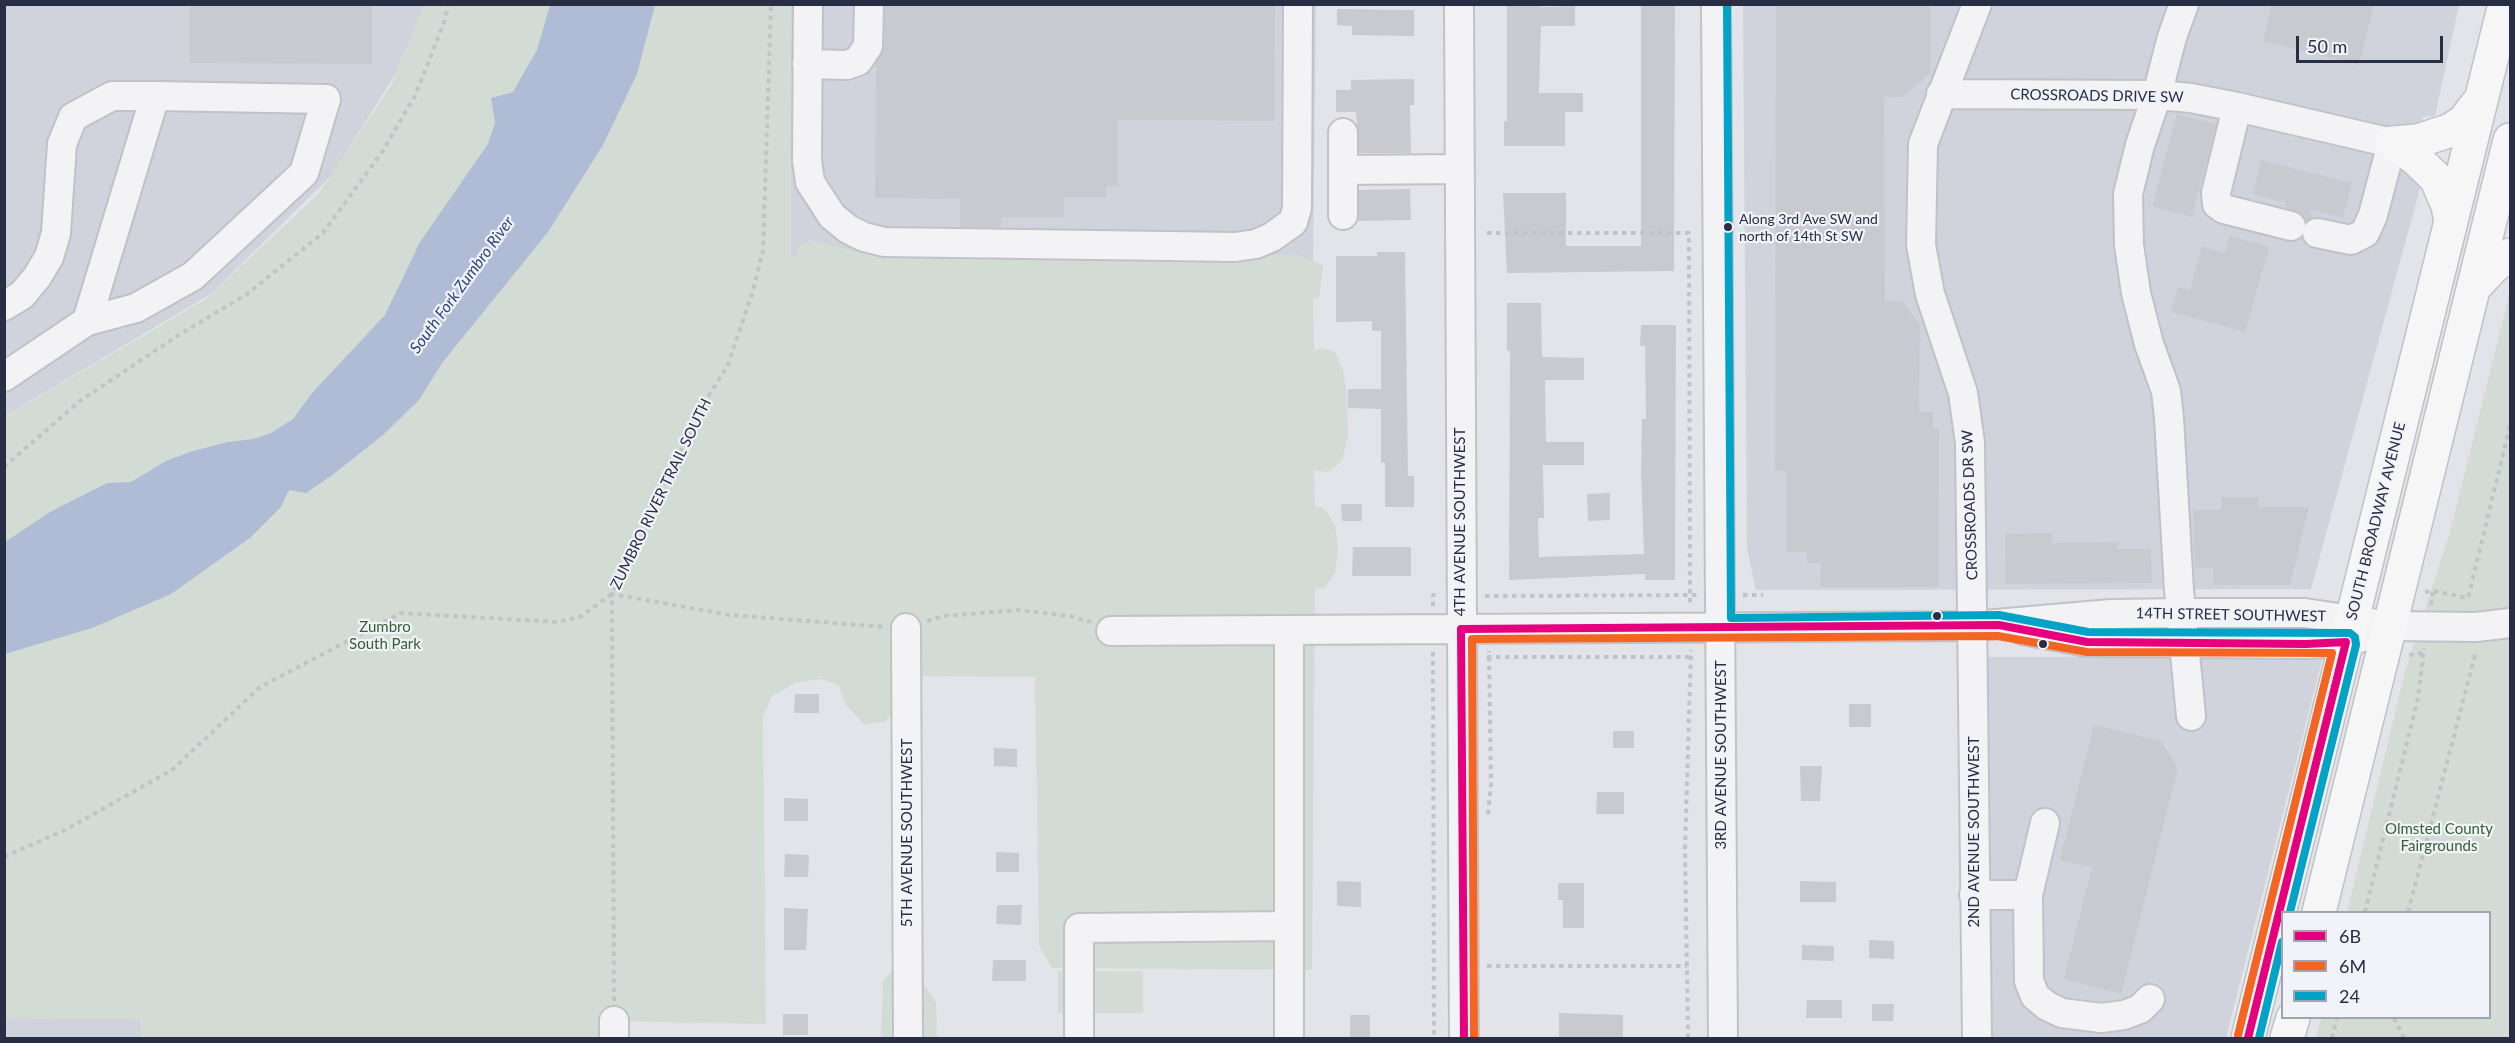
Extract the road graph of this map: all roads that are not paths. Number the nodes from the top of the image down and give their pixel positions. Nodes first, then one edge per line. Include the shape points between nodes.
1 (808, 4) edge
2 (869, 4) edge
3 (1298, 4) edge
4 (1459, 4) edge
5 (1716, 4) edge
6 (1977, 4) edge
7 (2184, 4) edge
8 (2505, 4) edge
9 (807, 64) junction
10 (1941, 94) junction
11 (2157, 95) junction
12 (2484, 95) junction
13 (155, 96) junction
14 (2237, 107) junction
15 (1343, 133) dead end
16 (2392, 143) junction
17 (2509, 163) edge
18 (1459, 169) junction
19 (1343, 170) junction
20 (1343, 215) dead end
21 (2451, 222) junction
22 (2511, 255) edge
23 (2474, 287) junction
24 (4, 306) edge
25 (87, 321) junction
26 (4, 377) edge
27 (2181, 613) junction
28 (2511, 623) edge
29 (1986, 626) junction
30 (2391, 626) junction
31 (906, 628) road end
32 (1721, 628) junction
33 (1461, 629) junction
34 (2349, 630) junction
35 (1111, 631) road end
36 (1289, 632) junction
37 (2184, 642) junction
38 (2191, 716) dead end
39 (2045, 823) dead end
40 (1974, 895) junction
41 (2028, 895) junction
42 (2319, 911) edge
43 (1288, 926) junction
44 (2150, 999) dead end
45 (2292, 1019) edge
46 (908, 1038) edge
47 (1078, 1038) edge
48 (1288, 1038) edge
49 (1464, 1038) edge
50 (1723, 1038) edge
51 (1977, 1038) edge
52 (2248, 1038) edge
53 (2287, 1038) edge

1 - 9 street
2 - 9 street via 868,46 858,61 847,65
3 - 9 street via 1297,208 1293,222 1272,237 1235,248 884,242 864,237 832,216 810,182
4 - 18 street, 4TH AVENUE SOUTHWEST
5 - 32 street, 3RD AVENUE SOUTHWEST
6 - 10 street, CROSSROADS DR SW
7 - 11 street
8 - 12 main road, SOUTH BROADWAY AVENUE
10 - 11 street, CROSSROADS DRIVE SW
10 - 29 street, CROSSROADS DR SW via 1923,144 1921,244 1930,294 1963,393
11 - 14 street, CROSSROADS DRIVE SW
11 - 27 street via 2128,194 2129,244 2136,293 2166,391
12 - 16 main road via 2464,121 2451,130 2418,141
12 - 21 main road, SOUTH BROADWAY AVENUE
13 - 24 street via 112,96 73,117 62,144 56,233 49,257 22,295
13 - 25 street
13 - 25 street via 326,99 304,173 193,276 136,308
14 - 16 street, CROSSROADS DRIVE SW
14 - 16 street via 2216,193 2217,204 2304,230 2351,240 2366,233
15 - 19 street
16 - 21 main road via 2436,178
17 - 23 main road
18 - 19 street
18 - 33 street, 4TH AVENUE SOUTHWEST
19 - 20 street
21 - 34 main road, SOUTH BROADWAY AVENUE
22 - 23 main road
23 - 30 main road
25 - 26 street
27 - 29 street, 14TH STREET SOUTHWEST via 2092,615
27 - 34 street, 14TH STREET SOUTHWEST via 2305,613
27 - 37 street
28 - 30 street, 14TH STREET SOUTHWEST via 2476,627
29 - 32 street, 14TH STREET SOUTHWEST
29 - 37 street, 14TH STREET SOUTHWEST via 2076,641
29 - 40 street, 2ND AVENUE SOUTHWEST
30 - 34 street, 14TH STREET SOUTHWEST
30 - 42 main road
31 - 46 street, 5TH AVENUE SOUTHWEST
32 - 33 street, 14TH STREET SOUTHWEST
32 - 50 street, 3RD AVENUE SOUTHWEST
33 - 36 street, 14TH STREET SOUTHWEST
33 - 49 street, 4TH AVENUE SOUTHWEST
34 - 37 street, 14TH STREET SOUTHWEST via 2295,644
34 - 52 main road, SOUTH BROADWAY AVENUE
35 - 36 street, 14TH STREET SOUTHWEST
36 - 43 street
37 - 38 street
39 - 41 street
40 - 41 street
40 - 51 street, 2ND AVENUE SOUTHWEST
41 - 44 street via 2029,981 2035,996 2046,1006 2062,1013 2101,1018 2140,1009
43 - 47 street via 1079,928
43 - 48 street
45 - 53 main road

